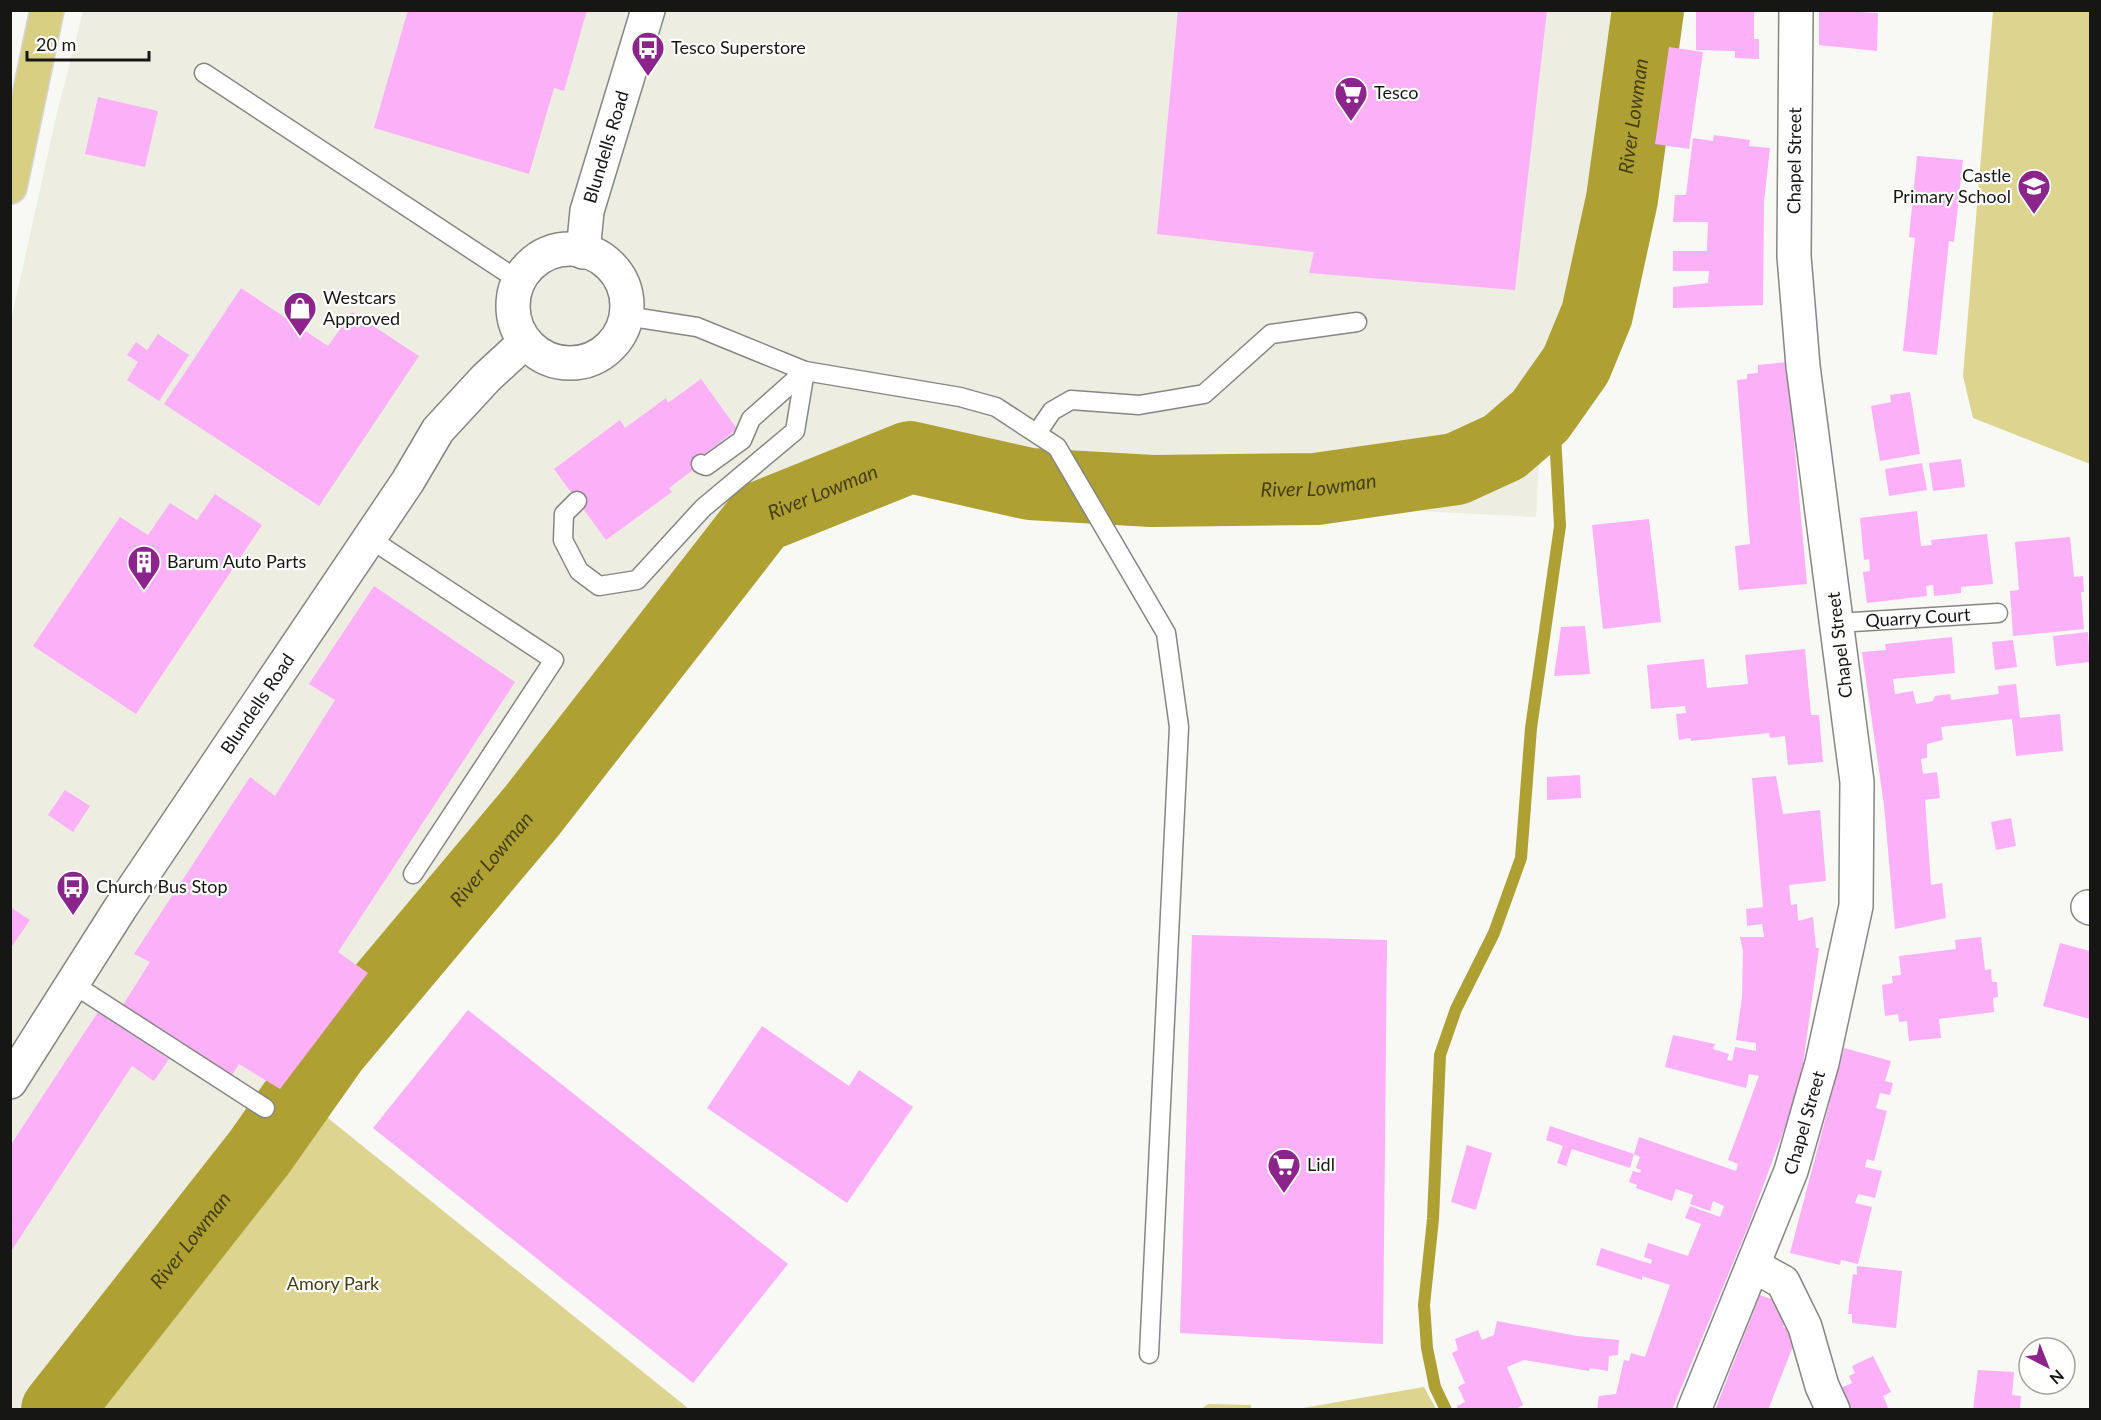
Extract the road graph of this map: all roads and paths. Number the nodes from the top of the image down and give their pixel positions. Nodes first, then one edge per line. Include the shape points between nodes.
1 (47, 10) edge
2 (648, 10) edge
3 (1796, 10) edge
4 (204, 73) dead end
5 (10, 187) edge
6 (583, 252) junction
7 (518, 280) junction
8 (626, 316) junction
9 (1357, 322) dead end
10 (525, 342) junction
11 (805, 371) junction
12 (1037, 433) junction
13 (701, 464) dead end
14 (577, 501) dead end
15 (369, 538) junction
16 (1998, 613) dead end
17 (1837, 623) junction
18 (413, 874) dead end
19 (73, 984) junction
20 (10, 1082) edge
21 (265, 1108) dead end
22 (1754, 1266) junction
23 (1149, 1354) dead end
24 (1694, 1410) edge
25 (1833, 1410) edge

1 - 5 main road
2 - 6 street, Blundells Road via 587,211
3 - 17 street, Chapel Street via 1794,256 1803,366
4 - 7 lane
6 - 7 street via 550,252 536,260
6 - 8 street via 596,255 611,267 622,284
7 - 10 street via 513,314
8 - 10 street via 620,334 607,350 586,361 567,364 540,355
8 - 11 lane via 697,327
9 - 12 lane via 1271,334 1204,394 1139,405 1071,400 1052,411
10 - 15 street, Blundells Road via 438,430
11 - 12 lane via 960,397 996,407
11 - 13 lane via 751,419 742,440 706,466
11 - 14 lane via 795,431 703,508 637,580 599,586 579,572 563,540 564,514
12 - 23 lane via 1057,447 1166,633 1179,727
15 - 18 lane via 554,660
15 - 19 street, Blundells Road
16 - 17 lane, Quarry Court
17 - 22 street, Chapel Street via 1857,782 1856,906 1819,1074 1791,1171
19 - 20 street, Blundells Road
19 - 21 lane
22 - 24 street, Chapel Street
22 - 25 street via 1783,1282 1804,1327

